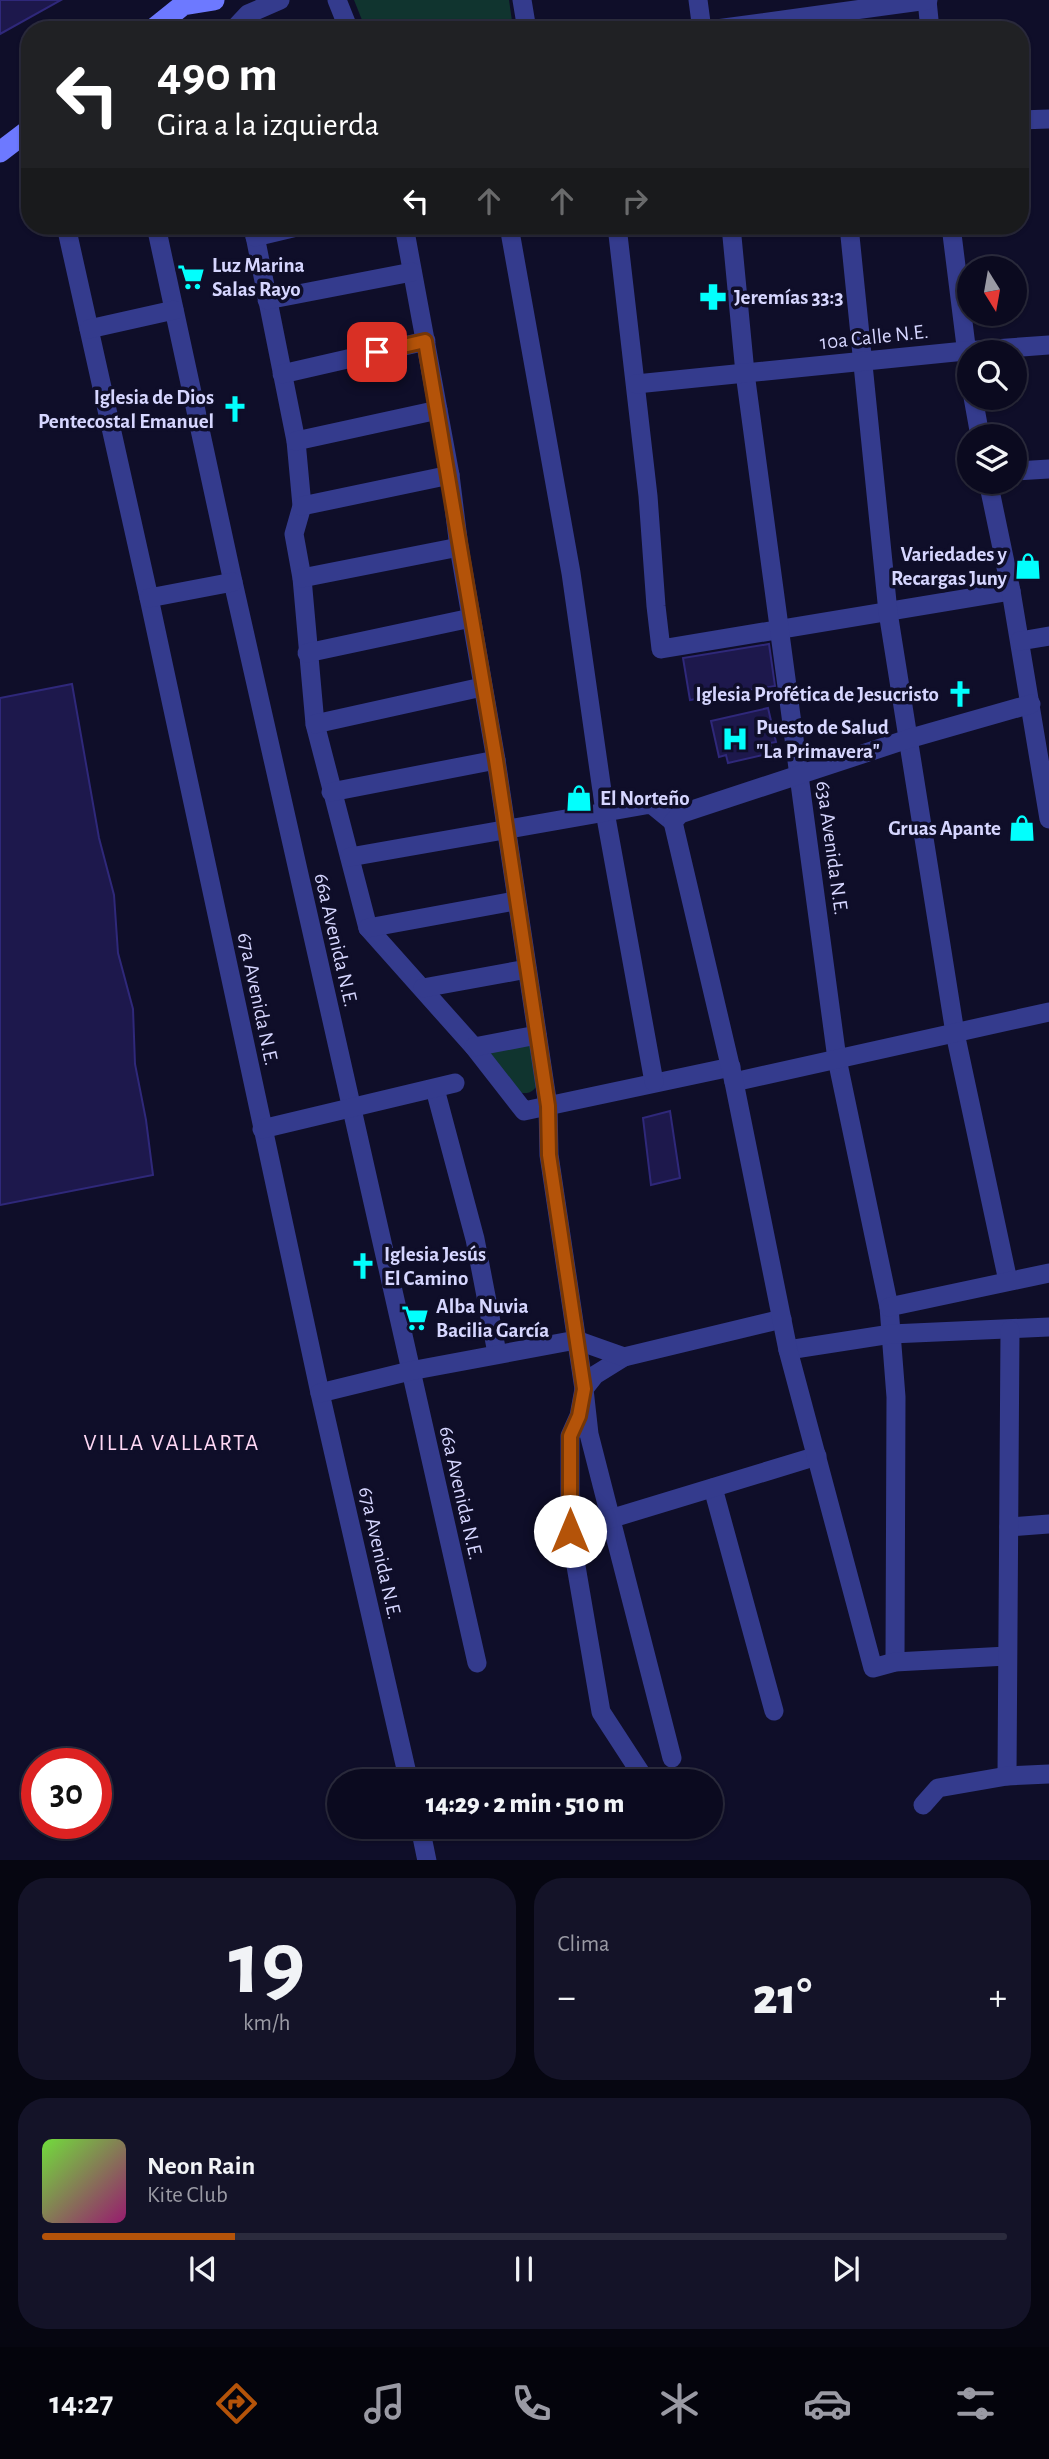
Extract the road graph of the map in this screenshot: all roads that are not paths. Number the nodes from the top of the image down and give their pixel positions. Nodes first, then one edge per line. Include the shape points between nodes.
1 (214, 0) edge
2 (280, 0) edge
3 (337, 0) edge
4 (522, 0) edge
5 (698, 0) edge
6 (928, 0) edge
7 (163, 21) edge
8 (241, 21) edge
9 (345, 21) edge
10 (526, 21) edge
11 (701, 21) edge
12 (775, 21) edge
13 (929, 21) edge
14 (1049, 119) edge
15 (1029, 120) edge
16 (21, 136) edge
17 (0, 152) edge
18 (68, 235) edge
19 (158, 235) edge
20 (255, 235) edge
21 (406, 235) edge
22 (511, 235) edge
23 (618, 235) edge
24 (732, 235) edge
25 (850, 235) edge
26 (952, 235) edge
27 (412, 272) junction
28 (267, 300) junction
29 (174, 310) junction
30 (89, 329) junction
31 (964, 340) edge
32 (425, 341) junction
33 (1049, 345) edge
34 (1027, 347) edge
35 (957, 352) edge
36 (863, 361) junction
37 (745, 373) junction
38 (282, 374) junction
39 (636, 384) junction
40 (438, 410) junction
41 (296, 441) junction
42 (1049, 469) edge
43 (1027, 470) edge
44 (450, 475) junction
45 (991, 494) edge
46 (302, 506) junction
47 (459, 547) junction
48 (302, 578) junction
49 (233, 582) junction
50 (1010, 591) junction
51 (149, 598) junction
52 (888, 612) junction
53 (471, 618) junction
54 (778, 631) junction
55 (1049, 636) edge
56 (1020, 641) junction
57 (307, 653) junction
58 (482, 687) junction
59 (1031, 704) junction
60 (315, 724) junction
61 (908, 739) junction
62 (496, 760) junction
63 (799, 775) junction
64 (331, 792) junction
65 (605, 812) junction
66 (1049, 819) edge
67 (673, 822) junction
68 (505, 831) junction
69 (350, 857) junction
70 (516, 901) junction
71 (368, 929) junction
72 (527, 969) junction
73 (423, 988) junction
74 (1049, 1012) edge
75 (955, 1033) junction
76 (537, 1035) junction
77 (474, 1047) junction
78 (838, 1059) junction
79 (733, 1074) junction
80 (654, 1082) junction
81 (455, 1083) dead end
82 (435, 1089) junction
83 (548, 1106) junction
84 (350, 1108) junction
85 (524, 1111) junction
86 (262, 1129) junction
87 (549, 1155) junction
88 (1049, 1273) edge
89 (1008, 1281) junction
90 (889, 1307) junction
91 (782, 1319) junction
92 (1049, 1327) edge
93 (1010, 1330) junction
94 (891, 1334) junction
95 (566, 1341) junction
96 (788, 1350) junction
97 (497, 1353) junction
98 (624, 1357) junction
99 (410, 1371) junction
100 (584, 1389) junction
101 (320, 1393) junction
102 (817, 1457) junction
103 (713, 1488) junction
104 (610, 1519) junction
105 (1049, 1524) edge
106 (1009, 1527) junction
107 (570, 1531) junction
108 (1007, 1657) junction
109 (895, 1662) junction
110 (477, 1663) dead end
111 (774, 1711) dead end
112 (672, 1758) dead end
113 (406, 1769) edge
114 (638, 1769) edge
115 (1049, 1774) edge
116 (1007, 1776) junction
117 (923, 1805) dead end
118 (423, 1839) edge
119 (427, 1860) edge

1 - 7 street via 183,5
2 - 8 street
3 - 9 street
4 - 10 street
5 - 11 street
6 - 12 street
6 - 13 street
14 - 15 street
16 - 17 street
18 - 30 street, 67a Avenida N.E.
19 - 29 street, 66a Avenida N.E.
20 - 28 street
21 - 27 street
22 - 65 street via 571,573
23 - 39 street
24 - 37 street, 63a Avenida N.E.
25 - 36 street
26 - 31 street
27 - 28 street
27 - 32 street
28 - 38 street
29 - 30 street
29 - 49 street, 66a Avenida N.E.
30 - 51 street, 67a Avenida N.E.
32 - 38 street
32 - 40 street
33 - 34 street, 10a Calle N.E.
35 - 36 street, 10a Calle N.E.
36 - 37 street, 10a Calle N.E.
36 - 52 street
37 - 39 street, 10a Calle N.E.
37 - 54 street, 63a Avenida N.E.
38 - 41 street
39 - 54 street via 662,649
40 - 41 street
40 - 44 street
41 - 46 street
42 - 43 street
44 - 46 street
44 - 47 street
45 - 50 street
46 - 48 street via 294,534
47 - 48 street
47 - 53 street
48 - 57 street
49 - 51 street
49 - 84 street, 66a Avenida N.E.
50 - 52 street
50 - 56 street
51 - 86 street, 67a Avenida N.E.
52 - 54 street
52 - 61 street
53 - 57 street
53 - 58 street
54 - 63 street, 63a Avenida N.E.
55 - 56 street
56 - 59 street
57 - 60 street
58 - 60 street
58 - 62 street
59 - 61 street
59 - 66 street
60 - 64 street
61 - 63 street
61 - 75 street
62 - 64 street
62 - 68 street
63 - 67 street via 680,814
63 - 78 street, 63a Avenida N.E.
64 - 69 street
65 - 67 street via 651,804
65 - 68 street
65 - 80 street
67 - 79 street
68 - 69 street
68 - 70 street
69 - 71 street
70 - 71 street
70 - 72 street
71 - 73 street
72 - 73 street
72 - 76 street
73 - 77 street
74 - 75 street
75 - 78 street
75 - 89 street
76 - 77 street
76 - 83 street
77 - 85 street
78 - 79 street
78 - 90 street, 63a Avenida N.E.
79 - 80 street
79 - 91 street
80 - 83 street
81 - 82 street
82 - 84 street
82 - 97 street via 475,1239
83 - 85 street
83 - 87 street
84 - 86 street
84 - 99 street, 66a Avenida N.E.
85 - 87 street
86 - 101 street, 67a Avenida N.E.
87 - 95 street
88 - 89 street
89 - 90 street
90 - 94 street, 63a Avenida N.E.
91 - 96 street
91 - 98 street
92 - 93 street
93 - 94 street
93 - 106 street
94 - 96 street
94 - 109 street, 63a Avenida N.E. via 896,1397
95 - 97 street
95 - 98 street
95 - 100 street
96 - 102 street
97 - 99 street
98 - 100 street via 595,1375
99 - 101 street
99 - 110 street, 66a Avenida N.E.
100 - 104 street via 589,1434
100 - 107 street via 570,1436
101 - 113 street, 67a Avenida N.E.
102 - 103 street
102 - 109 street via 873,1668
103 - 104 street
103 - 111 street
104 - 107 street
104 - 112 street
105 - 106 street
106 - 108 street
107 - 114 street via 601,1712
108 - 109 street
108 - 116 street
115 - 116 street
116 - 117 street via 938,1788
118 - 119 street

